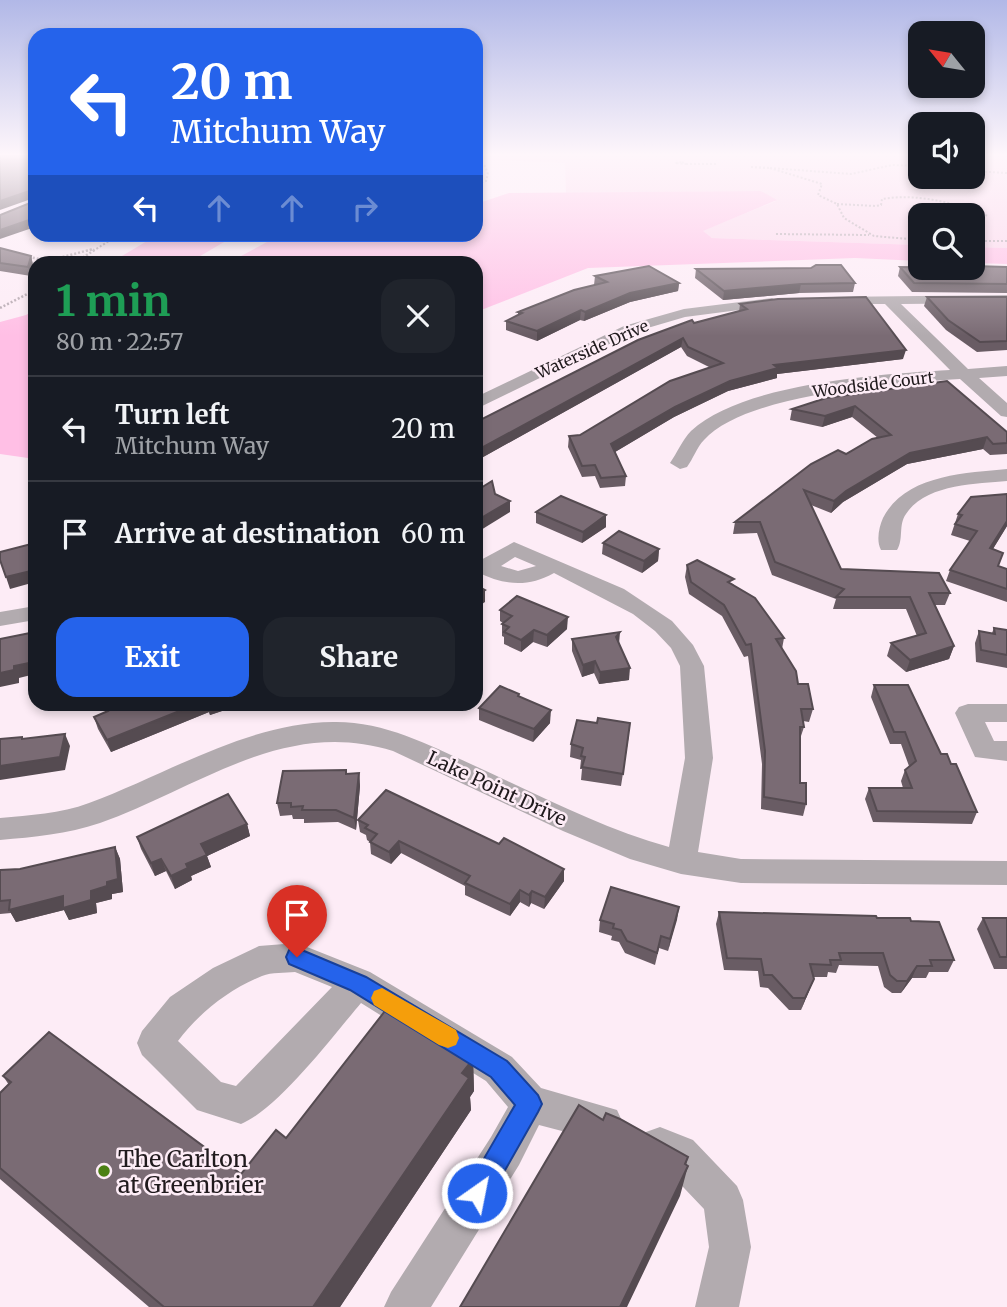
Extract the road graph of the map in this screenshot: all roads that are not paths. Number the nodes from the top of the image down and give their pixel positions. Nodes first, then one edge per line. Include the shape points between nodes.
1 (1007, 299) edge
2 (824, 300) edge
3 (889, 300) junction
4 (791, 301) edge
5 (1007, 371) edge
6 (964, 374) junction
7 (483, 400) edge
8 (1007, 412) edge
9 (680, 463) dead end
10 (1007, 475) edge
11 (888, 545) dead end
12 (551, 566) dead end
13 (28, 614) edge
14 (0, 619) edge
15 (1007, 713) edge
16 (1007, 751) edge
17 (0, 829) edge
18 (681, 862) junction
19 (1007, 873) edge
20 (358, 984) junction
21 (530, 1104) junction
22 (406, 1307) edge
23 (717, 1307) edge

1 - 3 street
2 - 3 street
3 - 6 street
4 - 7 street, Waterside Drive via 713,308 645,323
5 - 6 street, Woodside Court
6 - 8 street
6 - 9 street, Woodside Court via 837,385 783,397 711,426 689,445
10 - 11 street via 962,480 920,493 895,512 888,524
12 - 18 street via 661,621 689,656 699,758
13 - 14 street
15 - 16 street via 968,713 985,750
17 - 18 street, Lake Point Drive via 92,814 260,743 335,731 370,734 403,744 618,842
18 - 19 street, Lake Point Drive via 741,871
20 - 20 street via 297,957 259,961 182,1008 155,1043 210,1097 241,1106
20 - 21 street via 499,1069
21 - 22 street
21 - 23 street via 594,1119 679,1154 723,1200 730,1247

